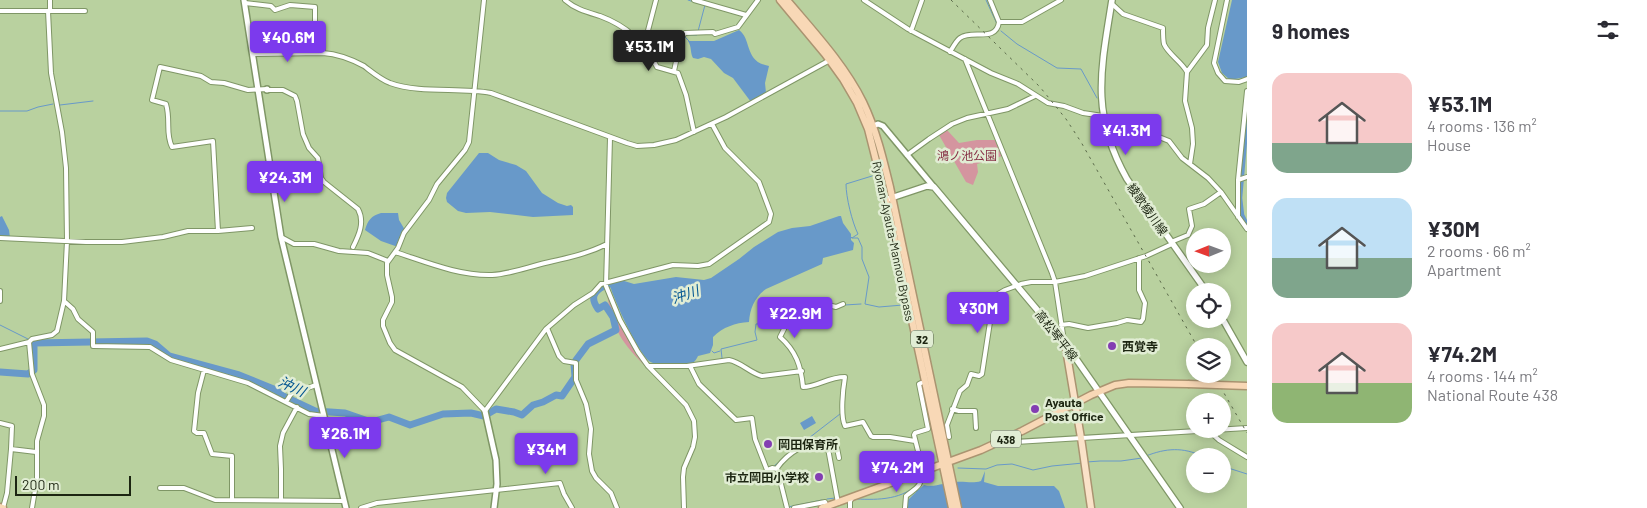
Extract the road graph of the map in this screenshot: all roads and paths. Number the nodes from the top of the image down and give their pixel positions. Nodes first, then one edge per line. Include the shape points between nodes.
1 (50, 0) edge
2 (484, 0) edge
3 (564, 0) edge
4 (656, 0) edge
5 (694, 0) edge
6 (758, 0) edge
7 (780, 0) edge
8 (787, 0) edge
9 (864, 0) edge
10 (922, 0) edge
11 (990, 0) edge
12 (1060, 0) edge
13 (1214, 0) edge
14 (1228, 0) edge
15 (1112, 1) edge
16 (245, 2) edge
17 (0, 10) edge
18 (49, 11) junction
19 (85, 11) dead end
20 (746, 16) junction
21 (999, 22) junction
22 (912, 31) junction
23 (643, 44) junction
24 (950, 52) junction
25 (323, 53) junction
26 (253, 54) junction
27 (832, 59) junction
28 (965, 59) junction
29 (674, 71) junction
30 (1188, 72) junction
31 (1247, 79) edge
32 (259, 90) junction
33 (476, 90) junction
34 (1247, 91) edge
35 (1036, 96) junction
36 (987, 114) junction
37 (1103, 118) junction
38 (712, 124) junction
39 (873, 126) junction
40 (694, 132) junction
41 (610, 138) junction
42 (907, 155) junction
43 (1190, 164) junction
44 (1247, 177) edge
45 (1238, 180) junction
46 (933, 186) junction
47 (1221, 192) junction
48 (889, 198) junction
49 (1238, 217) junction
50 (252, 228) dead end
51 (1247, 229) edge
52 (218, 231) junction
53 (281, 237) junction
54 (0, 238) edge
55 (67, 242) junction
56 (1172, 243) junction
57 (608, 244) junction
58 (353, 247) dead end
59 (395, 252) junction
60 (1139, 258) junction
61 (388, 261) junction
62 (606, 282) junction
63 (1055, 282) junction
64 (1200, 283) edge
65 (1017, 285) junction
66 (0, 291) edge
67 (0, 301) edge
68 (64, 301) junction
69 (843, 304) dead end
70 (1062, 324) junction
71 (547, 328) junction
72 (1228, 328) edge
73 (29, 342) junction
74 (1065, 343) junction
75 (0, 349) edge
76 (1247, 362) edge
77 (648, 366) junction
78 (690, 366) junction
79 (204, 370) junction
80 (802, 371) junction
81 (921, 383) dead end
82 (316, 385) junction
83 (1247, 386) edge
84 (1098, 391) junction
85 (287, 401) junction
86 (1075, 404) junction
87 (296, 407) junction
88 (952, 409) junction
89 (323, 413) junction
90 (486, 413) junction
91 (0, 423) edge
92 (976, 428) dead end
93 (1247, 428) edge
94 (1231, 429) edge
95 (1186, 431) edge
96 (1128, 435) junction
97 (949, 437) dead end
98 (1081, 438) junction
99 (1217, 438) edge
100 (1007, 439) junction
101 (915, 441) junction
102 (827, 443) junction
103 (11, 449) junction
104 (36, 452) junction
105 (1247, 457) edge
106 (839, 458) dead end
107 (945, 463) junction
108 (777, 469) junction
109 (922, 472) junction
110 (949, 480) junction
111 (160, 488) dead end
112 (496, 490) junction
113 (852, 498) junction
114 (232, 500) junction
115 (280, 500) junction
116 (344, 500) junction
117 (838, 503) junction
118 (787, 507) edge
119 (825, 507) edge
120 (2, 508) edge
121 (32, 508) edge
122 (346, 508) edge
123 (360, 508) edge
124 (494, 508) edge
125 (572, 508) edge
126 (616, 508) edge
127 (684, 508) edge
128 (794, 508) edge
129 (850, 508) edge
130 (905, 508) edge
131 (952, 508) edge
132 (958, 508) edge
133 (1091, 508) edge
134 (1180, 508) edge

1 - 18 street
2 - 33 street
3 - 23 street via 602,17
4 - 23 street
5 - 20 street
6 - 20 street
7 - 27 highway, Ryonan-Ayauta-Mannou Bypass / 32
8 - 27 highway, Ryonan-Ayauta-Mannou Bypass / 32
9 - 22 street
10 - 22 street
11 - 21 street
12 - 21 street via 1022,22
13 - 30 street via 1206,45
14 - 31 street via 1214,63 1225,81
15 - 30 street via 1123,14 1163,28 1166,48
15 - 37 main road, 綾歌綾川線 via 1101,72
16 - 25 street via 271,6 275,10 290,5 315,7 315,26 322,38
16 - 26 street
17 - 18 street
18 - 19 street
18 - 55 street via 48,53 66,168
20 - 29 street via 738,27 715,34 686,33
21 - 24 street via 991,34 959,38
22 - 24 street
23 - 29 street via 657,67
24 - 28 street
25 - 26 street
25 - 33 street via 346,58 396,84 438,90
26 - 32 street
27 - 38 street
27 - 39 highway, Ryonan-Ayauta-Mannou Bypass / 32 via 854,87
27 - 48 highway, Ryonan-Ayauta-Mannou Bypass / 32 via 868,129
28 - 35 street
28 - 36 street
29 - 40 street via 678,73 686,95
30 - 43 street via 1185,101 1192,128
32 - 52 street via 216,83 201,76 160,67 152,100 166,104 167,132 172,147 213,141
32 - 53 street
32 - 58 street via 282,90 295,96 302,134 318,158 321,178 361,215
33 - 41 street
33 - 59 street via 470,137 465,150 437,184
34 - 45 street
35 - 36 street via 1008,110
35 - 37 street via 1048,103
36 - 42 street via 952,124
36 - 63 street
37 - 43 street via 1169,141
37 - 56 main road, 綾歌綾川線 via 1119,164
38 - 40 street
38 - 62 street via 725,148 759,182 771,214 769,222 709,264 673,265
39 - 42 street via 882,126
39 - 48 highway, Ryonan-Ayauta-Mannou Bypass / 32 via 884,163
40 - 41 street via 654,145 637,146
41 - 57 street
42 - 46 street
43 - 47 street
44 - 45 street
45 - 49 street
46 - 48 main road
46 - 65 main road, 高松琴平線
47 - 49 street
47 - 56 street via 1204,204 1189,209 1192,226 1188,235
48 - 107 highway, Ryonan-Ayauta-Mannou Bypass / 32
49 - 51 street
50 - 52 street
52 - 55 street via 188,231 122,242
53 - 61 street via 294,244 314,244
53 - 82 street
54 - 55 street
55 - 68 street
56 - 60 street
56 - 64 main road, 綾歌綾川線
57 - 59 street via 567,259 490,275 456,271
57 - 62 street
59 - 61 street
60 - 63 street
60 - 70 street via 1139,290 1145,303 1141,322 1127,320 1088,328
61 - 90 street via 392,302 383,326 390,343 396,350 462,387
62 - 71 street
62 - 77 street via 620,320
63 - 65 street
63 - 70 street
65 - 74 main road, 高松琴平線
65 - 88 street via 991,298 982,374 971,374
66 - 67 street
68 - 73 street via 57,331
68 - 79 street via 93,332 93,346 146,345 167,358
69 - 80 street via 836,307 824,304 790,307 780,337 797,357
70 - 74 street
71 - 90 street
71 - 126 street via 559,356 574,362 591,429 589,454 592,471 611,493
72 - 76 main road
73 - 75 street
73 - 104 street via 32,372 44,405
74 - 84 main road, 高松琴平線
74 - 86 main road
77 - 78 street
77 - 127 street via 686,405 694,421 693,447 684,468
78 - 80 street via 729,360 762,376
78 - 108 street via 699,384 736,420 752,418 755,439 767,470
79 - 85 street
79 - 114 street via 194,432 204,433 212,454 232,456
80 - 101 street via 803,387 845,377 842,415 845,426 863,422 871,436
81 - 101 street via 929,429 915,433
82 - 85 street via 291,394
82 - 89 street
83 - 84 highway, 438, bridge via 1122,383
84 - 86 highway, 438
84 - 96 main road, 高松琴平線
85 - 87 street
86 - 98 main road
86 - 100 highway, 438
87 - 89 street via 309,414
87 - 115 street via 280,446
88 - 92 street via 975,411
88 - 97 street via 946,425
89 - 116 street
90 - 112 street via 496,460
91 - 103 street via 12,426
93 - 94 street
95 - 96 street
96 - 98 street
96 - 134 main road, 高松琴平線
98 - 100 street via 1014,442
98 - 133 main road
99 - 105 street
100 - 107 highway, 438
101 - 109 street
102 - 106 street via 836,443
102 - 108 street via 804,444
102 - 117 street
103 - 104 street
103 - 120 street via 7,493
104 - 121 street via 37,478
107 - 109 highway, 438
107 - 110 highway, Ryonan-Ayauta-Mannou Bypass / 32
108 - 118 street
109 - 113 highway, 438
109 - 130 street via 921,483 906,496
110 - 131 highway, Ryonan-Ayauta-Mannou Bypass / 32
110 - 132 highway, Ryonan-Ayauta-Mannou Bypass / 32
111 - 114 street via 184,488 215,500
112 - 123 street via 377,502
112 - 124 street
112 - 125 street via 560,483
113 - 117 highway, 438
113 - 129 street
114 - 115 street
115 - 116 street
116 - 122 street
117 - 119 highway, 438
119 - 128 street via 825,502

